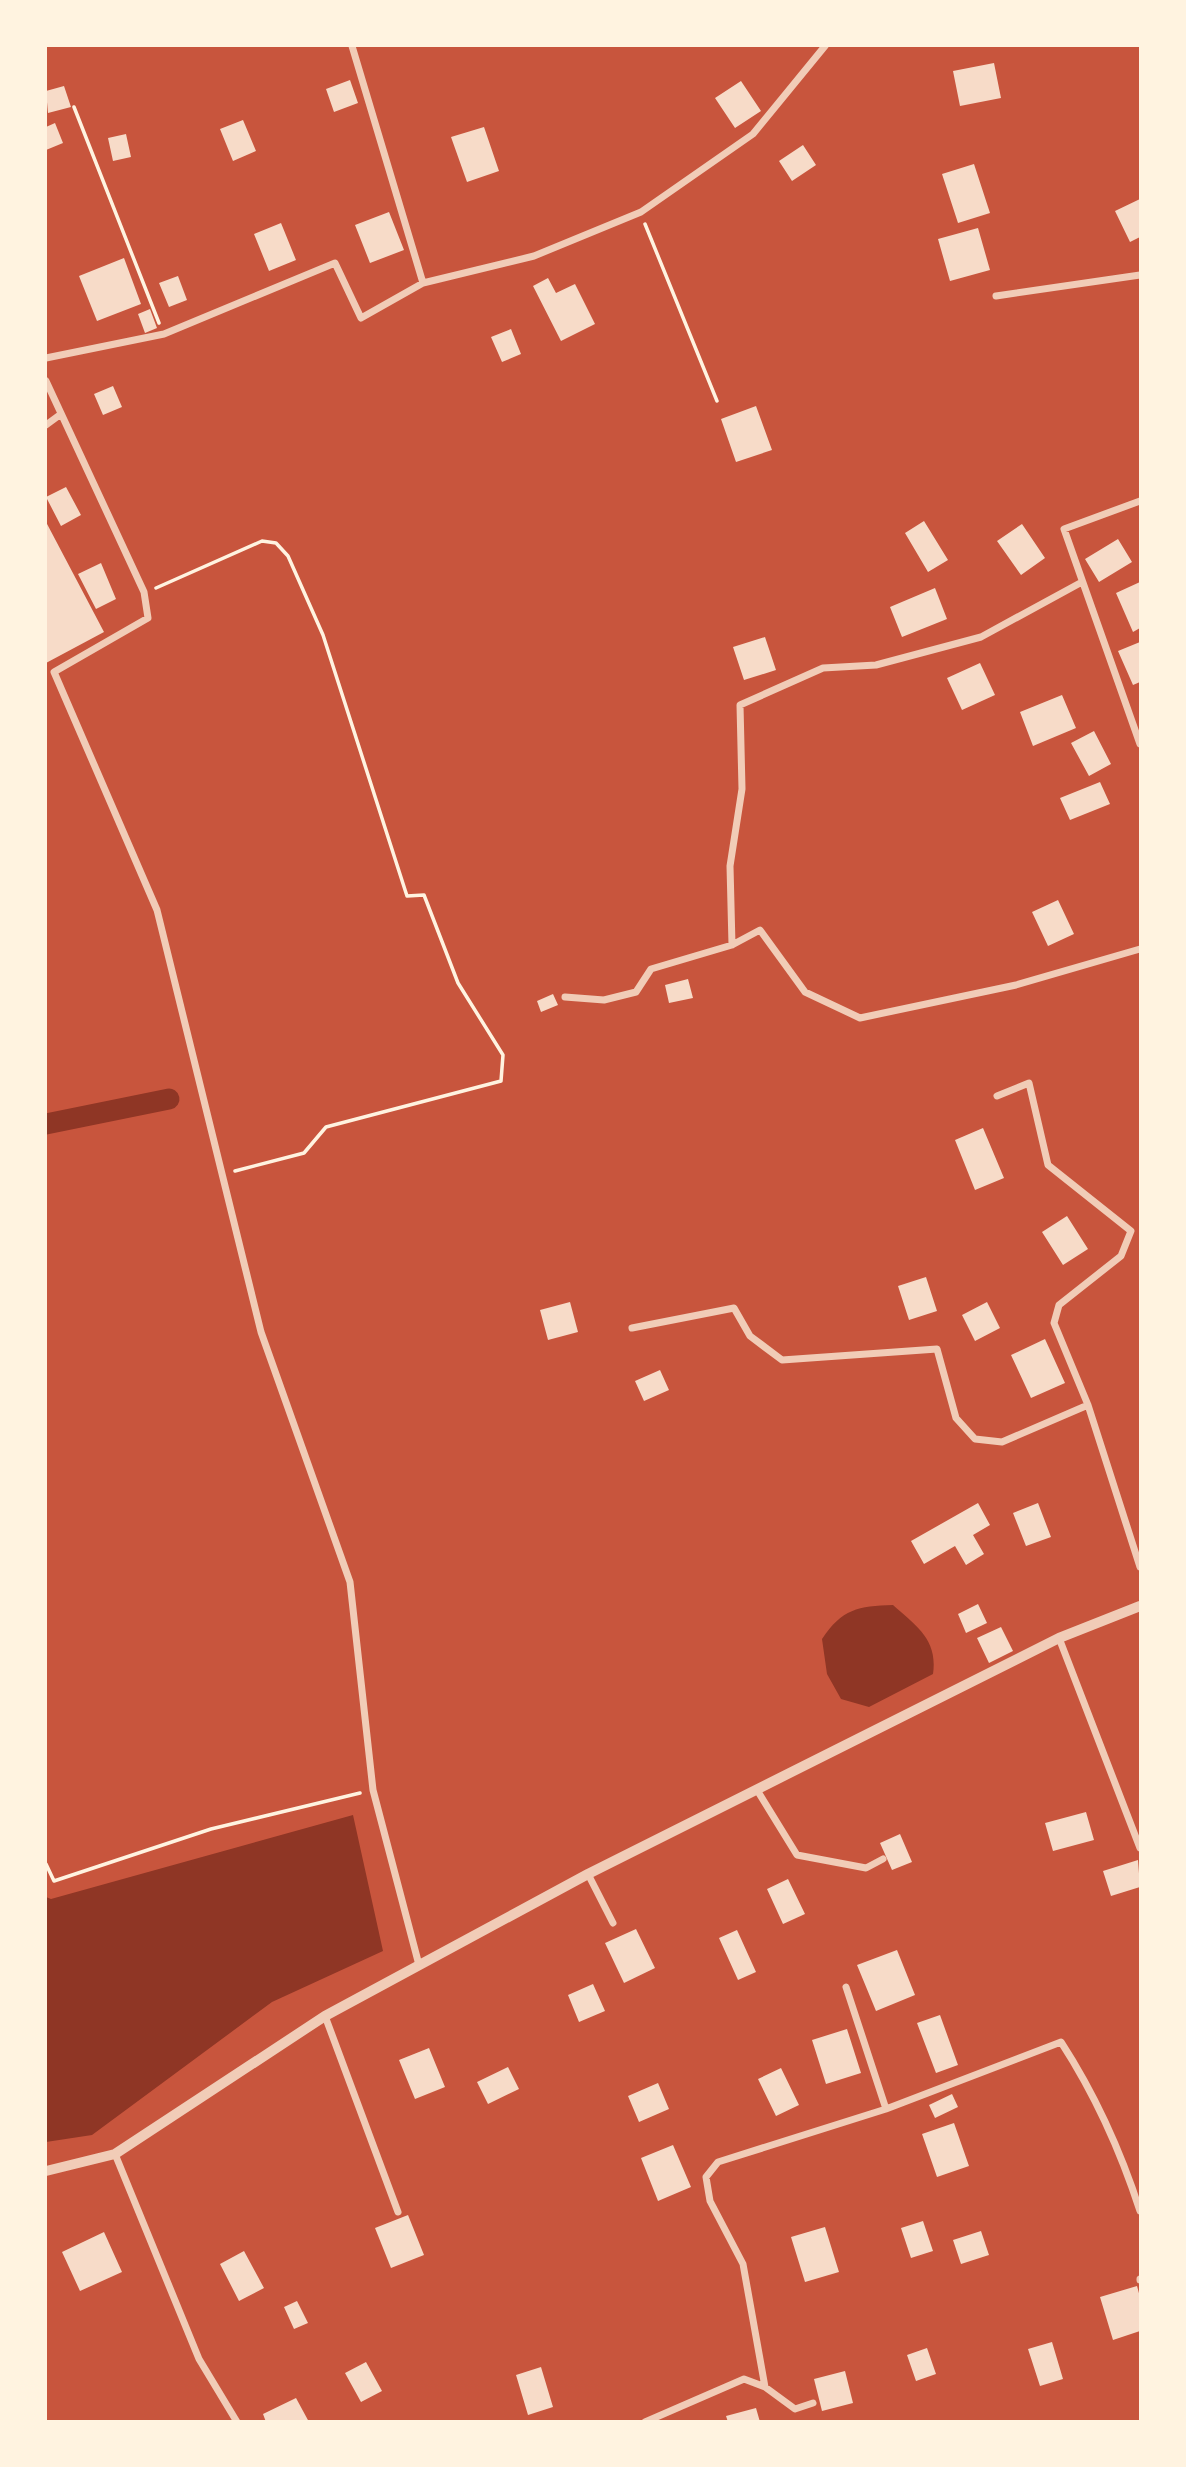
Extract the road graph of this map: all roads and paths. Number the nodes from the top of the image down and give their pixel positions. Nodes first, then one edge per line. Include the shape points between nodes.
1 (352, 46) edge
2 (825, 46) edge
3 (74, 107) dead end
4 (641, 212) junction
5 (1140, 275) edge
6 (423, 284) junction
7 (996, 296) dead end
8 (164, 334) junction
9 (46, 358) edge
10 (46, 381) edge
11 (717, 401) dead end
12 (61, 414) junction
13 (46, 425) edge
14 (1140, 501) edge
15 (1082, 582) junction
16 (144, 592) junction
17 (50, 673) edge
18 (1140, 744) edge
19 (732, 945) junction
20 (1140, 949) edge
21 (565, 997) dead end
22 (997, 1096) dead end
23 (220, 1175) junction
24 (632, 1328) dead end
25 (1088, 1405) junction
26 (1140, 1567) edge
27 (1140, 1606) edge
28 (1059, 1639) junction
29 (373, 1790) junction
30 (757, 1790) junction
31 (1140, 1848) edge
32 (883, 1859) dead end
33 (46, 1864) edge
34 (588, 1874) junction
35 (613, 1923) dead end
36 (419, 1965) junction
37 (846, 1987) dead end
38 (325, 2016) junction
39 (886, 2109) junction
40 (115, 2154) junction
41 (46, 2172) edge
42 (1140, 2210) edge
43 (398, 2212) dead end
44 (765, 2387) junction
45 (813, 2403) dead end
46 (237, 2421) edge
47 (645, 2421) edge

1 - 6 street
2 - 4 street via 753,134
3 - 8 path
4 - 6 street via 534,256
4 - 11 path
5 - 7 street
6 - 8 street via 361,318 335,262
8 - 9 street
10 - 12 street
12 - 13 street
12 - 16 street
14 - 15 street via 1064,528
15 - 18 street
15 - 19 street via 981,637 876,665 823,668 740,705 741,789 730,866
16 - 17 street via 148,618
16 - 23 path via 262,541 276,543 288,556 323,635 407,896 424,895 458,983 503,1055 501,1081 327,1127 304,1153
17 - 23 street via 157,910
19 - 20 street via 760,930 805,992 860,1018 1016,985
19 - 21 street via 651,969 636,992 604,1000
22 - 25 street via 1028,1083 1048,1165 1131,1231 1121,1256 1059,1305 1054,1323
23 - 29 street via 261,1332 350,1583
24 - 25 street via 734,1308 750,1336 782,1360 937,1349 956,1418 975,1439 1002,1442
25 - 26 street
27 - 28 street
28 - 30 street
28 - 31 street
29 - 33 path via 211,1829 54,1881
29 - 36 street
30 - 32 street via 797,1854 866,1868
30 - 34 street
34 - 35 street
34 - 36 street
36 - 38 street
37 - 39 street
38 - 40 street
38 - 43 street
39 - 42 street via 1061,2042 1088,2085
39 - 44 street via 718,2162 706,2177 710,2202 743,2264
40 - 41 street
40 - 46 street via 199,2359
44 - 45 street via 795,2409
44 - 47 street via 744,2379

